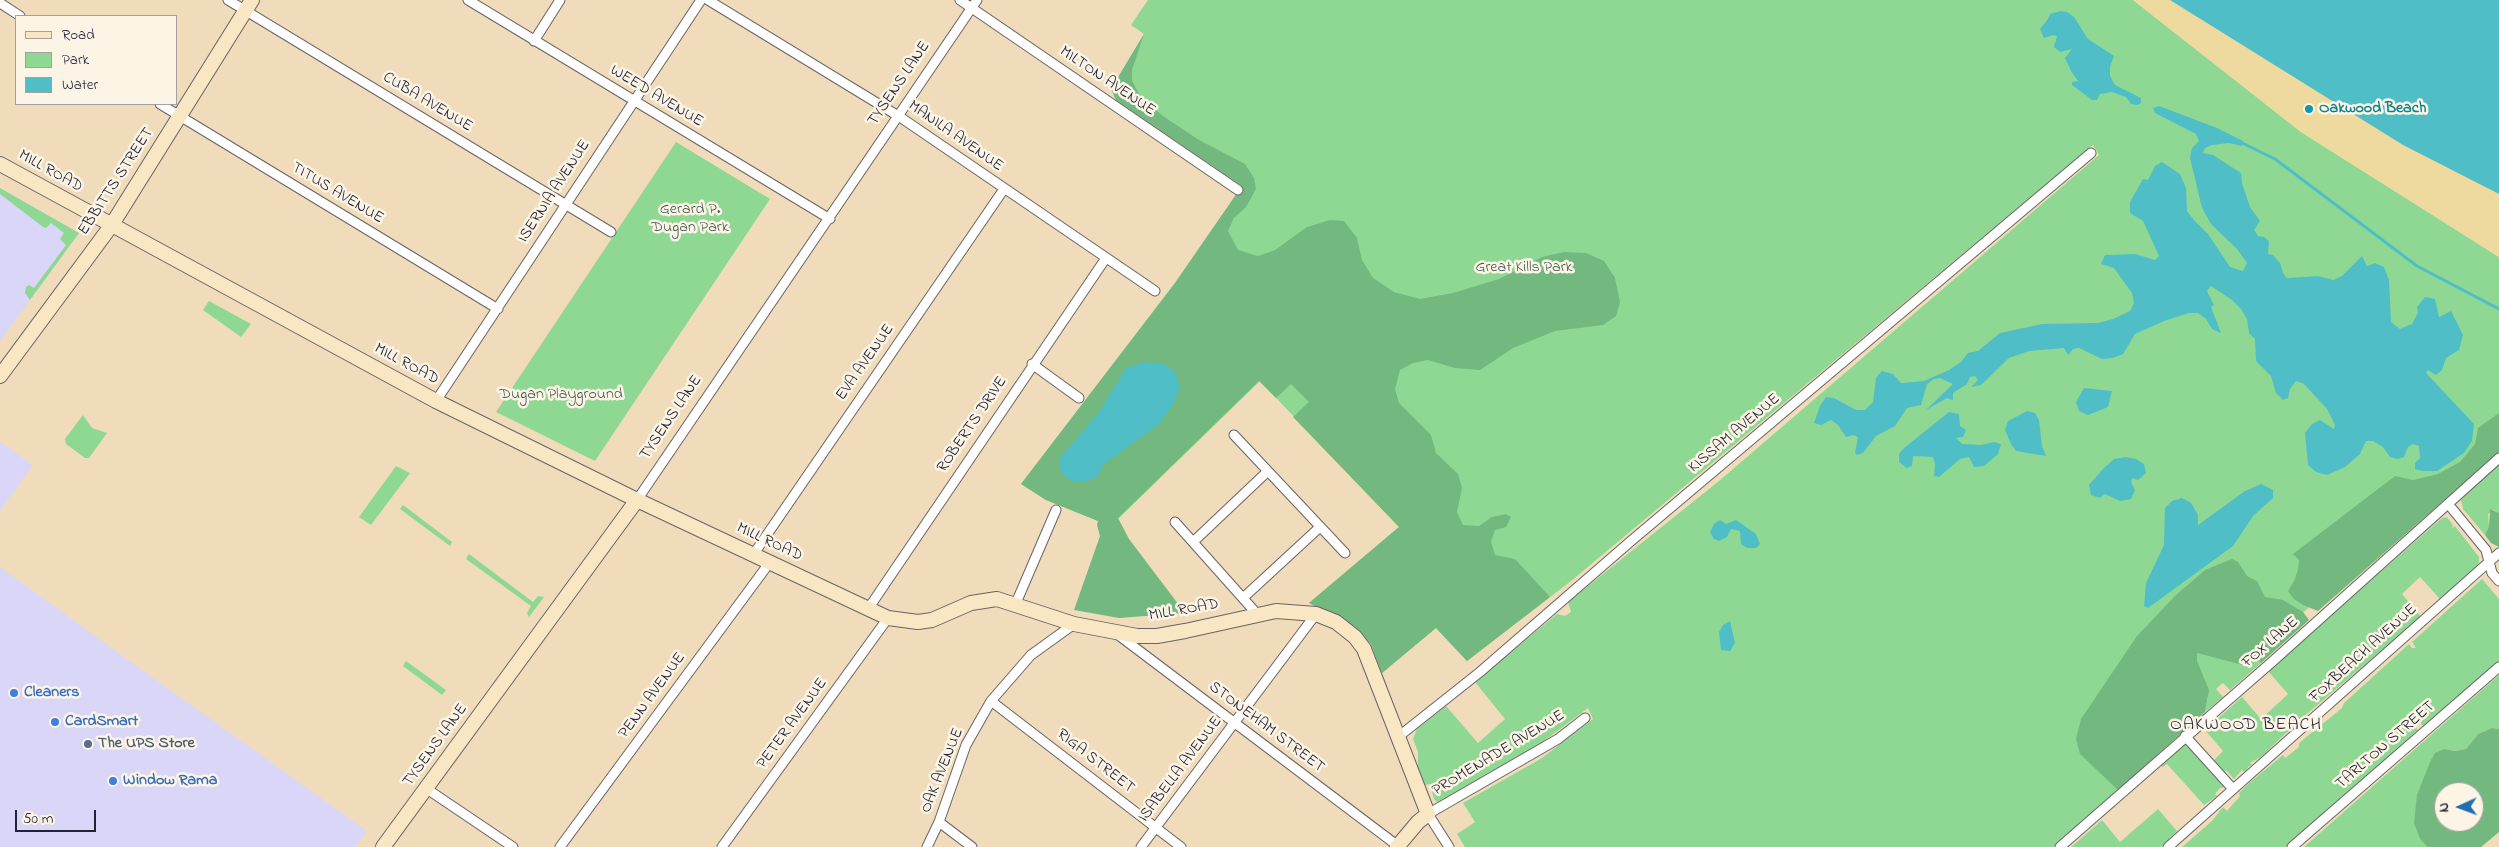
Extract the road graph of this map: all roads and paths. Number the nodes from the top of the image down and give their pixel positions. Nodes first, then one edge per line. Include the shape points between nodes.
1 (228, 0) edge
2 (468, 0) edge
3 (560, 0) edge
4 (700, 0) edge
5 (708, 0) edge
6 (960, 0) edge
7 (977, 0) edge
8 (0, 4) edge
9 (249, 6) edge
10 (972, 8) junction
11 (18, 15) edge
12 (534, 41) junction
13 (632, 101) junction
14 (162, 105) edge
15 (180, 116) junction
16 (900, 117) junction
17 (2091, 154) dead end
18 (0, 164) edge
19 (1004, 189) junction
20 (1238, 190) dead end
21 (565, 204) junction
22 (830, 219) junction
23 (111, 226) junction
24 (611, 232) dead end
25 (1106, 258) junction
26 (1155, 291) dead end
27 (498, 309) junction
28 (1032, 364) junction
29 (0, 376) edge
30 (1080, 398) dead end
31 (436, 401) junction
32 (1234, 435) dead end
33 (2499, 458) edge
34 (1268, 471) junction
35 (637, 500) junction
36 (2449, 505) junction
37 (1056, 510) dead end
38 (1175, 522) dead end
39 (1320, 527) junction
40 (1193, 542) junction
41 (1345, 553) dead end
42 (2499, 553) edge
43 (753, 554) junction
44 (770, 562) junction
45 (2489, 562) junction
46 (2499, 581) edge
47 (1243, 598) junction
48 (1016, 604) junction
49 (868, 609) junction
50 (1257, 614) junction
51 (1316, 614) junction
52 (888, 618) junction
53 (1074, 624) junction
54 (1117, 634) junction
55 (2499, 667) edge
56 (991, 701) junction
57 (1584, 718) dead end
58 (1234, 724) junction
59 (2185, 736) junction
60 (1398, 737) junction
61 (427, 789) junction
62 (2233, 790) junction
63 (1428, 814) junction
64 (939, 822) junction
65 (1155, 828) junction
66 (1398, 846) edge
67 (383, 847) edge
68 (513, 847) edge
69 (560, 847) edge
70 (722, 847) edge
71 (927, 847) edge
72 (972, 847) edge
73 (1141, 847) edge
74 (1181, 847) edge
75 (1449, 847) edge
76 (2060, 847) edge
77 (2168, 847) edge
78 (2292, 847) edge

1 - 9 street, CUBA AVENUE
2 - 12 street, WEED AVENUE
3 - 12 street
4 - 13 street, ISERNIA AVENUE
5 - 16 street, MANILA AVENUE
6 - 10 street, MILTON AVENUE
7 - 10 street, TYSENS LANE
8 - 11 street
9 - 15 street, EBBITTS STREET
9 - 21 street, CUBA AVENUE
10 - 16 street, TYSENS LANE
10 - 20 street, MILTON AVENUE
12 - 13 street, WEED AVENUE
13 - 21 street, ISERNIA AVENUE
13 - 22 street, WEED AVENUE
14 - 15 street, TITUS AVENUE
15 - 23 street, EBBITTS STREET
15 - 27 street, TITUS AVENUE
16 - 19 street, MANILA AVENUE
16 - 22 street, TYSENS LANE
17 - 60 street, KISSAM AVENUE via 1480,672
18 - 23 street, MILL ROAD
19 - 25 street, MANILA AVENUE
19 - 43 street, EVA AVENUE
21 - 24 street, CUBA AVENUE
21 - 27 street, ISERNIA AVENUE
22 - 35 street, TYSENS LANE
23 - 29 street, EBBITTS STREET
23 - 31 street, MILL ROAD
25 - 26 street, MANILA AVENUE
25 - 28 street, ROBERTS DRIVE
27 - 31 street, ISERNIA AVENUE
28 - 30 street
28 - 49 street, ROBERTS DRIVE
31 - 35 street, MILL ROAD
32 - 34 street
33 - 36 street, FOX LANE
34 - 39 street
34 - 40 street
35 - 43 street, MILL ROAD
35 - 61 street, TYSENS LANE
36 - 45 street via 2486,550
36 - 59 street, FOX LANE
37 - 48 street
38 - 40 street
39 - 41 street
39 - 47 street
40 - 47 street
42 - 45 street, FOXBEACH AVENUE
43 - 44 street, MILL ROAD
44 - 49 street, MILL ROAD
44 - 69 street, PENN AVENUE
45 - 46 street
45 - 62 street, FOXBEACH AVENUE
47 - 50 street
48 - 52 street, MILL ROAD via 984,599 932,620 910,622
48 - 53 street, MILL ROAD
49 - 52 street, MILL ROAD
50 - 51 street, MILL ROAD via 1293,611
50 - 54 street, MILL ROAD via 1157,636
51 - 58 street, ISABELLA AVENUE
51 - 60 street, MILL ROAD via 1336,622 1364,649
52 - 70 street, PETER AVENUE
53 - 54 street, MILL ROAD
53 - 56 street, OAK AVENUE via 1030,654
54 - 58 street, STONEHAM STREET
55 - 78 street, TARLTON STREET
56 - 64 street, OAK AVENUE via 966,745
56 - 65 street, RIGA STREET
57 - 63 street, PROMENADE AVENUE via 1558,739
58 - 65 street, ISABELLA AVENUE
58 - 66 street, STONEHAM STREET
59 - 62 street
59 - 76 street, FOX LANE
60 - 63 street, MILL ROAD
61 - 67 street, TYSENS LANE
61 - 68 street
62 - 77 street, FOXBEACH AVENUE
63 - 66 street
63 - 75 street, MILL ROAD
64 - 71 street, OAK AVENUE
64 - 72 street
65 - 73 street, ISABELLA AVENUE
65 - 74 street, RIGA STREET

